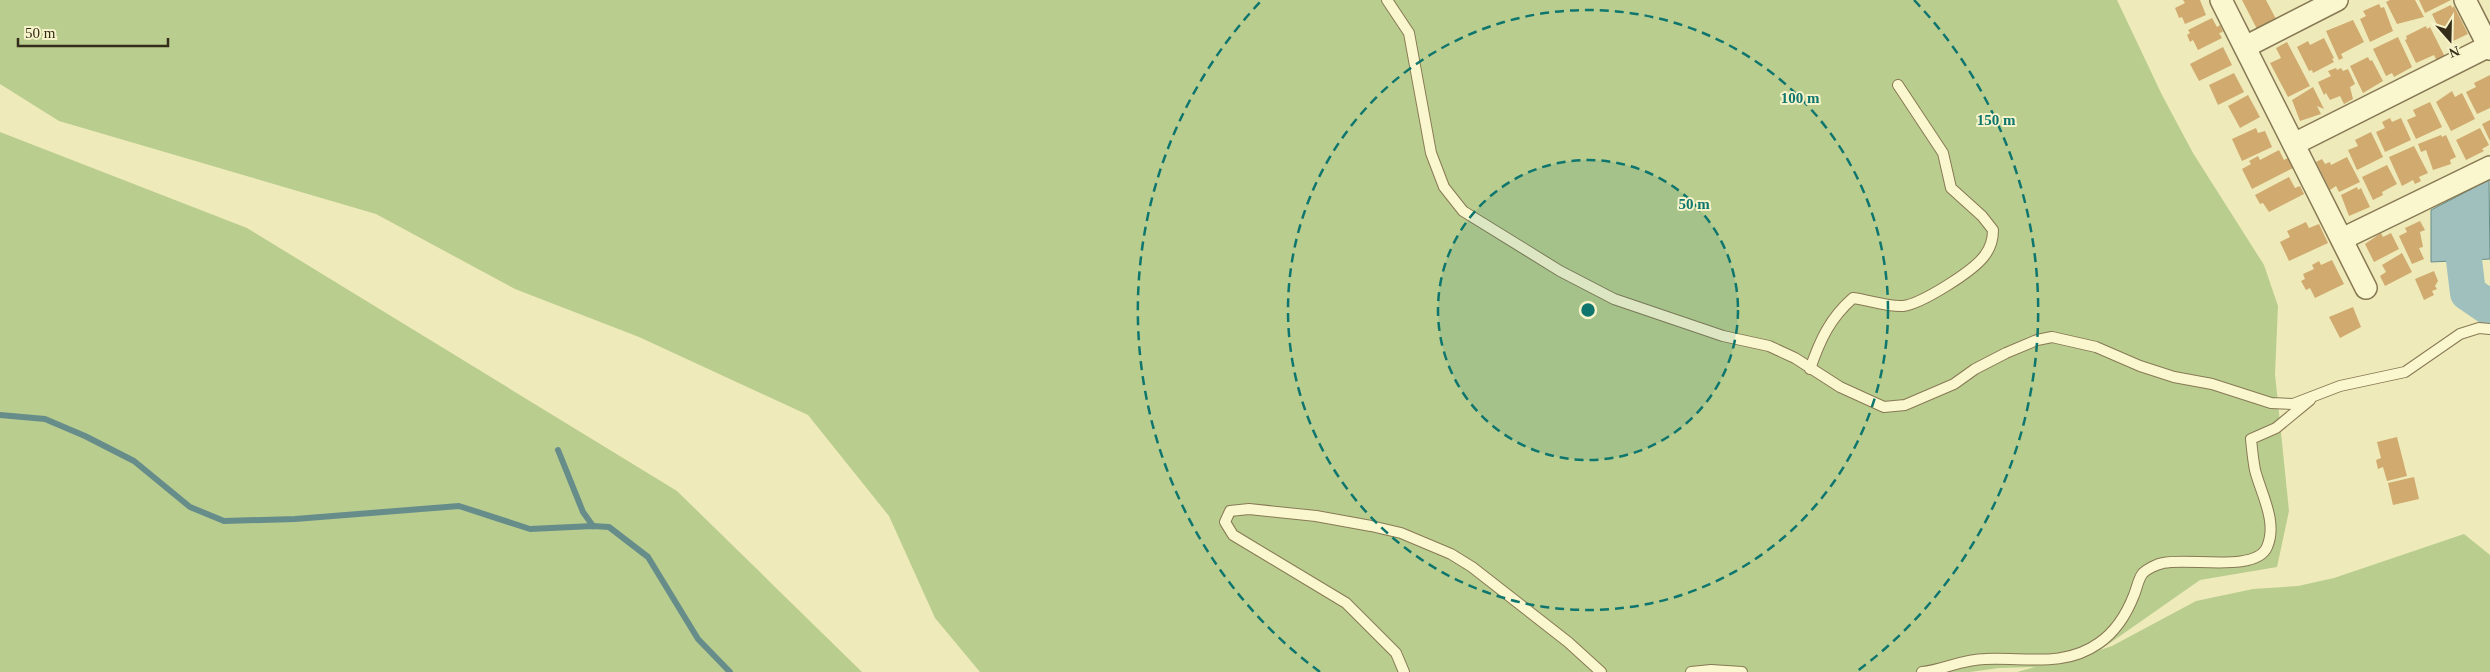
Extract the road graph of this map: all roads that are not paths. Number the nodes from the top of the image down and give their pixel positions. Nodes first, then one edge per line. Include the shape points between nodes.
1 (1387, 0) edge
2 (2221, 0) edge
3 (2337, 0) edge
4 (2465, 0) edge
5 (2245, 47) junction
6 (2489, 48) edge
7 (1898, 85) dead end
8 (2294, 144) junction
9 (2490, 167) edge
10 (2342, 240) junction
11 (2366, 288) dead end
12 (2490, 329) edge
13 (1810, 368) junction
14 (2312, 398) junction
15 (1404, 672) edge
16 (1601, 672) edge
17 (1691, 672) edge
18 (1742, 672) edge
19 (1922, 672) edge

1 - 13 lane via 1409,34 1431,152 1444,187 1463,211 1560,271 1614,299 1723,336 1769,346
2 - 5 street
3 - 5 street
4 - 6 street
5 - 8 street
6 - 8 street
7 - 13 lane via 1943,153 1951,188 1993,230 1992,242 1984,257 1923,299 1904,306 1891,306 1853,298 1839,310 1824,331
8 - 10 street
9 - 10 street
10 - 11 street
12 - 14 lane via 2479,328 2460,334 2405,372 2340,386
13 - 14 lane via 1840,387 1884,407 1905,405 1954,384 2006,353 2052,337 2082,342 2174,377 2212,384 2271,402 2293,404
14 - 19 lane via 2276,428 2251,440 2271,533 2267,548 2260,556 2240,562 2187,560 2162,563 2148,569 2114,630 2088,650 2065,658 2020,661 1985,658
15 - 16 lane via 1396,653 1346,603 1233,535 1225,522 1230,511 1249,509 1316,516 1371,526 1401,533 1451,554 1568,642
17 - 18 lane

